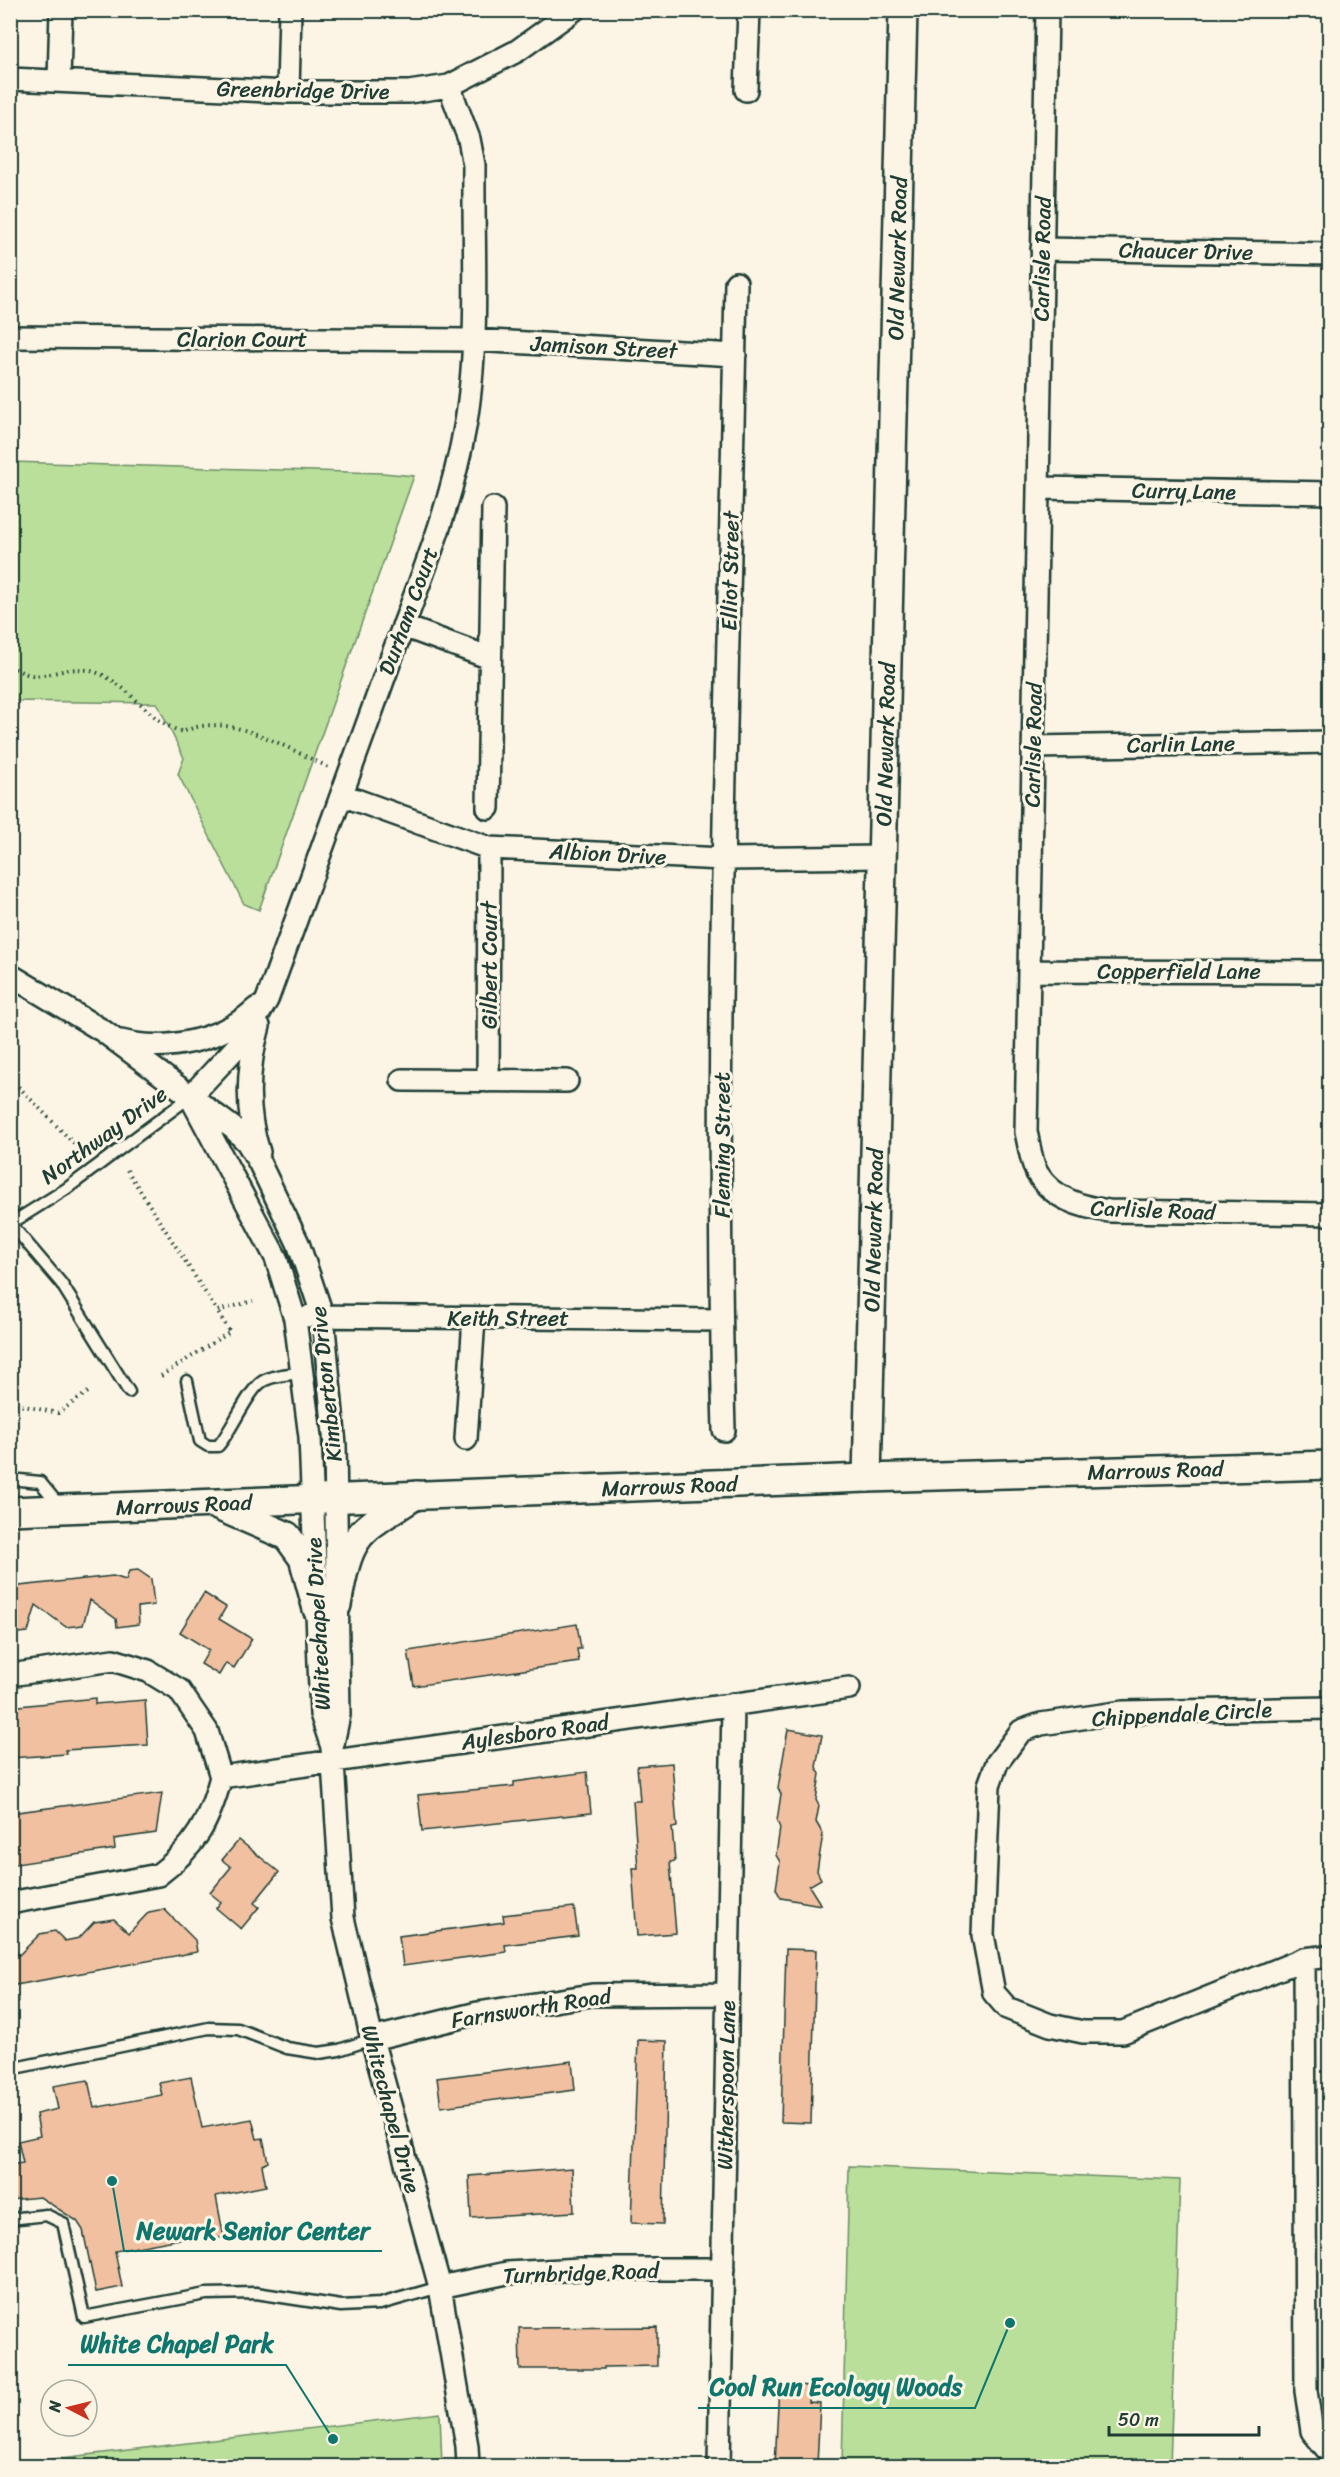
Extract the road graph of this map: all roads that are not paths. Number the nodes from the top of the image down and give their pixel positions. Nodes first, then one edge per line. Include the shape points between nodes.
1 (61, 10) edge
2 (291, 10) edge
3 (574, 10) edge
4 (749, 10) edge
5 (903, 10) edge
6 (1047, 10) edge
7 (10, 79) edge
8 (59, 80) junction
9 (449, 86) junction
10 (746, 90) dead end
11 (288, 92) junction
12 (1042, 249) junction
13 (1329, 254) edge
14 (736, 283) dead end
15 (10, 337) edge
16 (473, 340) junction
17 (735, 354) junction
18 (1038, 488) junction
19 (1329, 493) edge
20 (493, 508) dead end
21 (403, 626) junction
22 (490, 658) junction
23 (1329, 742) edge
24 (1033, 747) junction
25 (345, 785) junction
26 (488, 808) dead end
27 (489, 848) junction
28 (883, 857) junction
29 (723, 860) junction
30 (1029, 971) junction
31 (1329, 972) edge
32 (10, 975) edge
33 (267, 1000) junction
34 (114, 1039) junction
35 (402, 1080) dead end
36 (488, 1081) junction
37 (567, 1082) dead end
38 (190, 1097) junction
39 (268, 1181) junction
40 (1329, 1214) edge
41 (11, 1224) edge
42 (323, 1317) junction
43 (474, 1318) junction
44 (295, 1319) junction
45 (721, 1320) junction
46 (303, 1373) junction
47 (187, 1381) dead end
48 (129, 1392) dead end
49 (724, 1431) dead end
50 (466, 1439) dead end
51 (1329, 1465) edge
52 (867, 1478) junction
53 (10, 1479) edge
54 (416, 1495) junction
55 (324, 1498) junction
56 (209, 1503) junction
57 (63, 1509) junction
58 (10, 1511) edge
59 (327, 1607) junction
60 (10, 1675) edge
61 (849, 1688) dead end
62 (733, 1704) junction
63 (1329, 1708) edge
64 (332, 1755) junction
65 (221, 1777) junction
66 (10, 1903) edge
67 (1329, 1956) edge
68 (1304, 1959) junction
69 (728, 1994) junction
70 (372, 2039) junction
71 (10, 2069) edge
72 (10, 2219) edge
73 (723, 2270) junction
74 (440, 2287) junction
75 (1329, 2453) edge
76 (468, 2466) edge
77 (719, 2466) edge

1 - 8 street
2 - 11 street
3 - 9 street, Greenbridge Drive via 517,51
4 - 10 street
5 - 28 street, Old Newark Road
6 - 12 street, Carlisle Road
7 - 8 street, Greenbridge Drive
8 - 11 street, Greenbridge Drive
9 - 11 street, Greenbridge Drive via 410,92
9 - 16 street, Durham Court via 474,165
12 - 13 street, Chaucer Drive
12 - 18 street, Carlisle Road
14 - 17 street, Elliot Street
15 - 16 street, Clarion Court
16 - 17 street, Jamison Street
16 - 21 street, Durham Court via 460,457
17 - 29 street, Elliot Street
18 - 19 street, Curry Lane
18 - 24 street, Carlisle Road
20 - 22 street
21 - 22 street
21 - 25 street, Durham Court
22 - 26 street
23 - 24 street, Carlin Lane
24 - 30 street, Carlisle Road
25 - 27 street, Albion Drive
25 - 33 street, Durham Court
27 - 29 street, Albion Drive
27 - 36 street, Gilbert Court
28 - 29 street, Albion Drive
28 - 52 street, Old Newark Road
29 - 45 street, Fleming Street
30 - 31 street, Copperfield Lane
30 - 40 street, Carlisle Road via 1026,1132 1037,1172 1058,1195 1080,1207 1109,1211
32 - 34 street, Kimberton Drive
33 - 34 street via 231,1029 209,1036 141,1046
33 - 38 street, Durham Court via 244,1039
33 - 39 street via 253,1045 248,1108
34 - 38 street, Kimberton Drive
35 - 36 street
36 - 37 street
38 - 39 street, Kimberton Drive via 247,1142
38 - 41 lane, Northway Drive via 66,1189
38 - 44 street, Kimberton Drive via 276,1258
39 - 42 street, Kimberton Drive via 298,1243
41 - 48 lane via 61,1283
42 - 43 street, Keith Street
42 - 44 street, Keith Street
42 - 55 street, Kimberton Drive via 335,1445
43 - 45 street, Keith Street
43 - 50 street
44 - 46 street, Kimberton Drive
45 - 49 street, Fleming Street
46 - 47 lane via 263,1380 218,1446 200,1441
46 - 55 street, Kimberton Drive
51 - 52 street, Marrows Road
52 - 54 street, Marrows Road
53 - 57 lane via 40,1482
54 - 55 street, Marrows Road
54 - 59 street via 365,1528 354,1541
55 - 56 street, Marrows Road
55 - 59 street, Whitechapel Drive
56 - 57 street, Marrows Road
56 - 59 street via 287,1536 303,1558
57 - 58 street, Marrows Road
59 - 64 street, Whitechapel Drive via 321,1714
60 - 65 street via 113,1660 148,1671 179,1690 207,1731
61 - 62 street, Aylesboro Road
62 - 64 street, Aylesboro Road
62 - 69 street, Witherspoon Lane
63 - 68 street, Chippendale Circle via 1123,1712 1041,1724 1021,1731 997,1763 988,1785 983,1935 994,1993 1007,2008 1061,2028 1123,2032
64 - 65 street, Aylesboro Road
64 - 70 street, Whitechapel Drive via 343,1918
65 - 66 street via 213,1808 194,1843 158,1875
67 - 68 street, Chippendale Circle
68 - 75 street via 1306,2391 1312,2431
69 - 70 street, Farnsworth Road via 591,1995 478,2013
69 - 73 street, Witherspoon Lane
70 - 71 lane via 319,2053 287,2048 238,2029 209,2028
70 - 74 street, Whitechapel Drive
72 - 74 lane via 46,2214 63,2223 84,2317 206,2294 256,2293 341,2306 380,2304
73 - 74 street, Turnbridge Road via 507,2273
73 - 77 street, Witherspoon Lane
74 - 76 street, Whitechapel Drive

